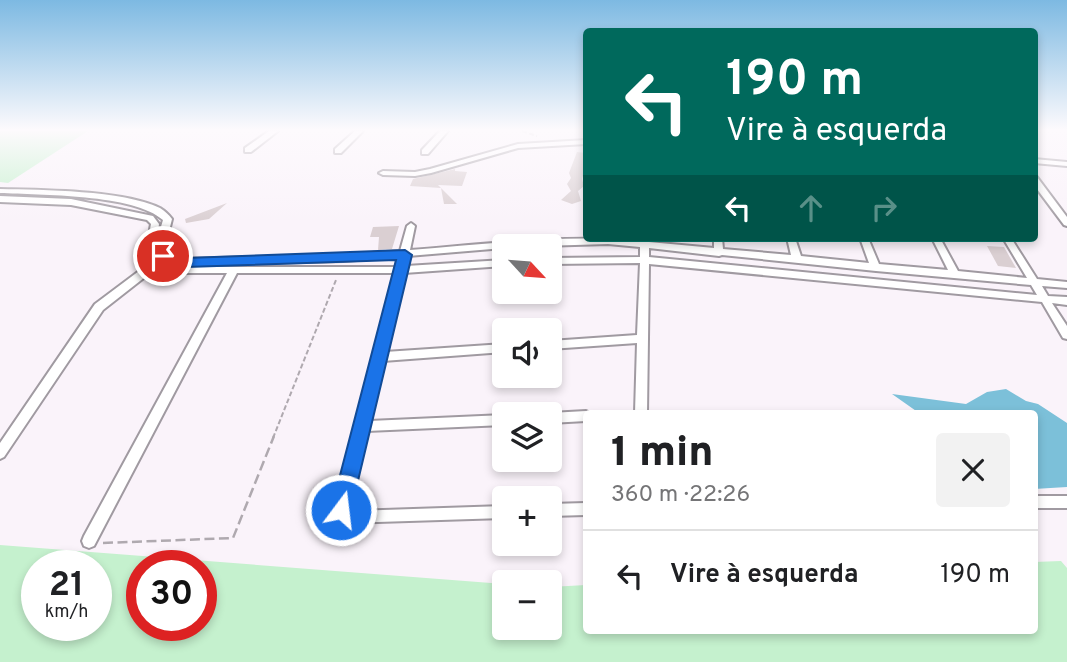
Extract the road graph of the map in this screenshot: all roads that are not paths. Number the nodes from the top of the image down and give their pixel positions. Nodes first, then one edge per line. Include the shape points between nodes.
1 (460, 162) edge
2 (1044, 162) edge
3 (1067, 164) edge
4 (383, 173) dead end
5 (1038, 184) edge
6 (0, 191) edge
7 (80, 194) junction
8 (0, 199) edge
9 (71, 202) junction
10 (1067, 223) edge
11 (411, 226) dead end
12 (583, 242) edge
13 (645, 242) edge
14 (651, 242) edge
15 (718, 242) edge
16 (792, 242) edge
17 (866, 242) edge
18 (938, 242) edge
19 (1009, 242) edge
20 (719, 253) junction
21 (405, 255) junction
22 (166, 258) junction
23 (344, 258) junction
24 (644, 260) junction
25 (797, 260) junction
26 (562, 261) edge
27 (492, 264) edge
28 (153, 267) junction
29 (876, 268) junction
30 (340, 270) junction
31 (401, 270) junction
32 (233, 271) junction
33 (955, 275) junction
34 (1034, 282) junction
35 (1067, 285) edge
36 (1045, 299) junction
37 (1067, 301) edge
38 (1067, 335) edge
39 (643, 339) junction
40 (562, 344) edge
41 (492, 349) edge
42 (380, 357) junction
43 (641, 410) edge
44 (583, 416) edge
45 (562, 417) edge
46 (492, 421) edge
47 (363, 426) junction
48 (0, 453) edge
49 (1038, 502) edge
50 (1067, 502) edge
51 (583, 509) edge
52 (562, 510) edge
53 (492, 512) edge
54 (89, 541) road end

1 - 4 street via 415,174
2 - 3 street
5 - 10 street
6 - 7 street
7 - 9 street
7 - 22 street via 161,211 168,219 160,248
8 - 9 street
9 - 28 street via 154,220 148,255
11 - 21 street
12 - 21 street
13 - 24 street
14 - 20 street
15 - 20 street
16 - 25 street
17 - 29 street
18 - 33 street
19 - 34 street
20 - 25 street
21 - 23 street
21 - 31 street
22 - 23 street via 186,262
22 - 28 street
23 - 30 street
24 - 26 street
24 - 36 street
24 - 39 street
25 - 29 street
27 - 31 street
28 - 32 street
28 - 48 street via 99,307
29 - 33 street
30 - 31 street
30 - 32 street
31 - 42 street
32 - 54 street
33 - 34 street
34 - 35 street
34 - 36 street
36 - 37 street
36 - 38 street
39 - 40 street
39 - 43 street
41 - 42 street
42 - 47 street
44 - 45 street
46 - 47 street
47 - 53 street via 343,515
49 - 50 street
51 - 52 street

